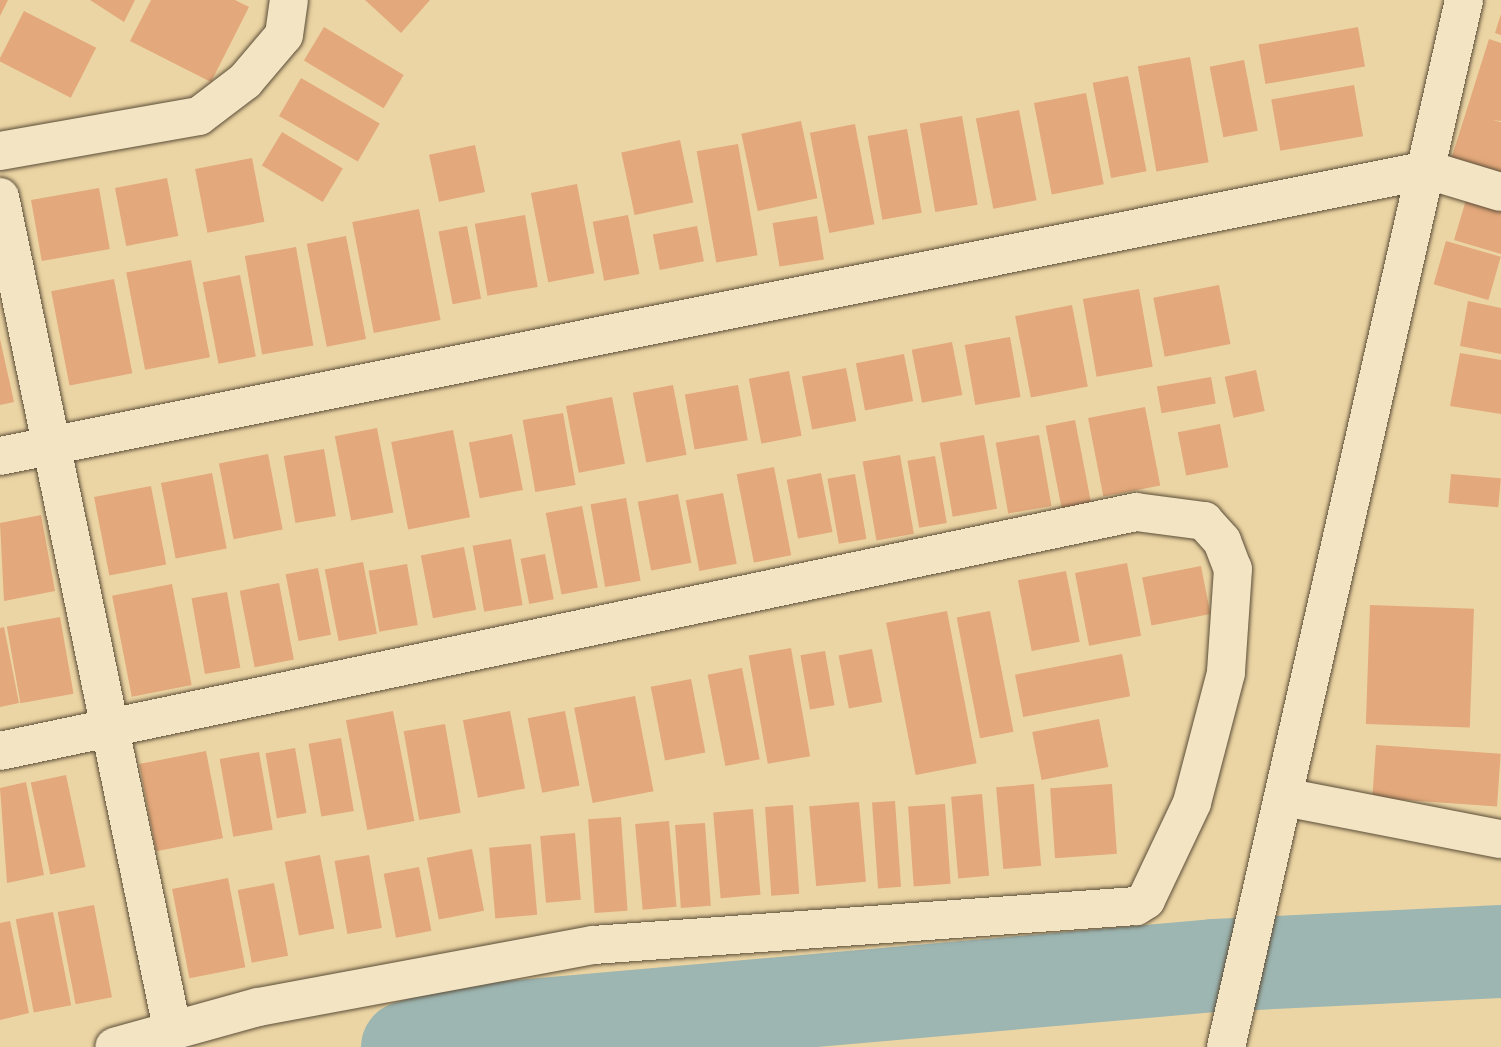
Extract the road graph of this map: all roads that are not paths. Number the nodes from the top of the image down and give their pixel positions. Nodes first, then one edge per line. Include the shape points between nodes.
1 (289, 0) edge
2 (1464, 0) edge
3 (0, 152) edge
4 (1427, 170) junction
5 (1501, 192) edge
6 (0, 197) edge
7 (55, 444) junction
8 (0, 456) edge
9 (112, 730) junction
10 (0, 751) edge
11 (1284, 797) junction
12 (1501, 839) edge
13 (172, 1028) junction
14 (1230, 1031) edge
15 (114, 1047) edge

1 - 3 street via 284,35 245,81 199,116
2 - 4 street
4 - 5 street
4 - 7 street
4 - 11 street
6 - 7 street
7 - 8 street
7 - 9 street
9 - 10 street
9 - 13 street
9 - 13 street via 1136,512 1204,521 1222,541 1233,569 1226,673 1192,803 1146,900 1136,905 593,946
11 - 12 street
11 - 14 street
13 - 15 street

